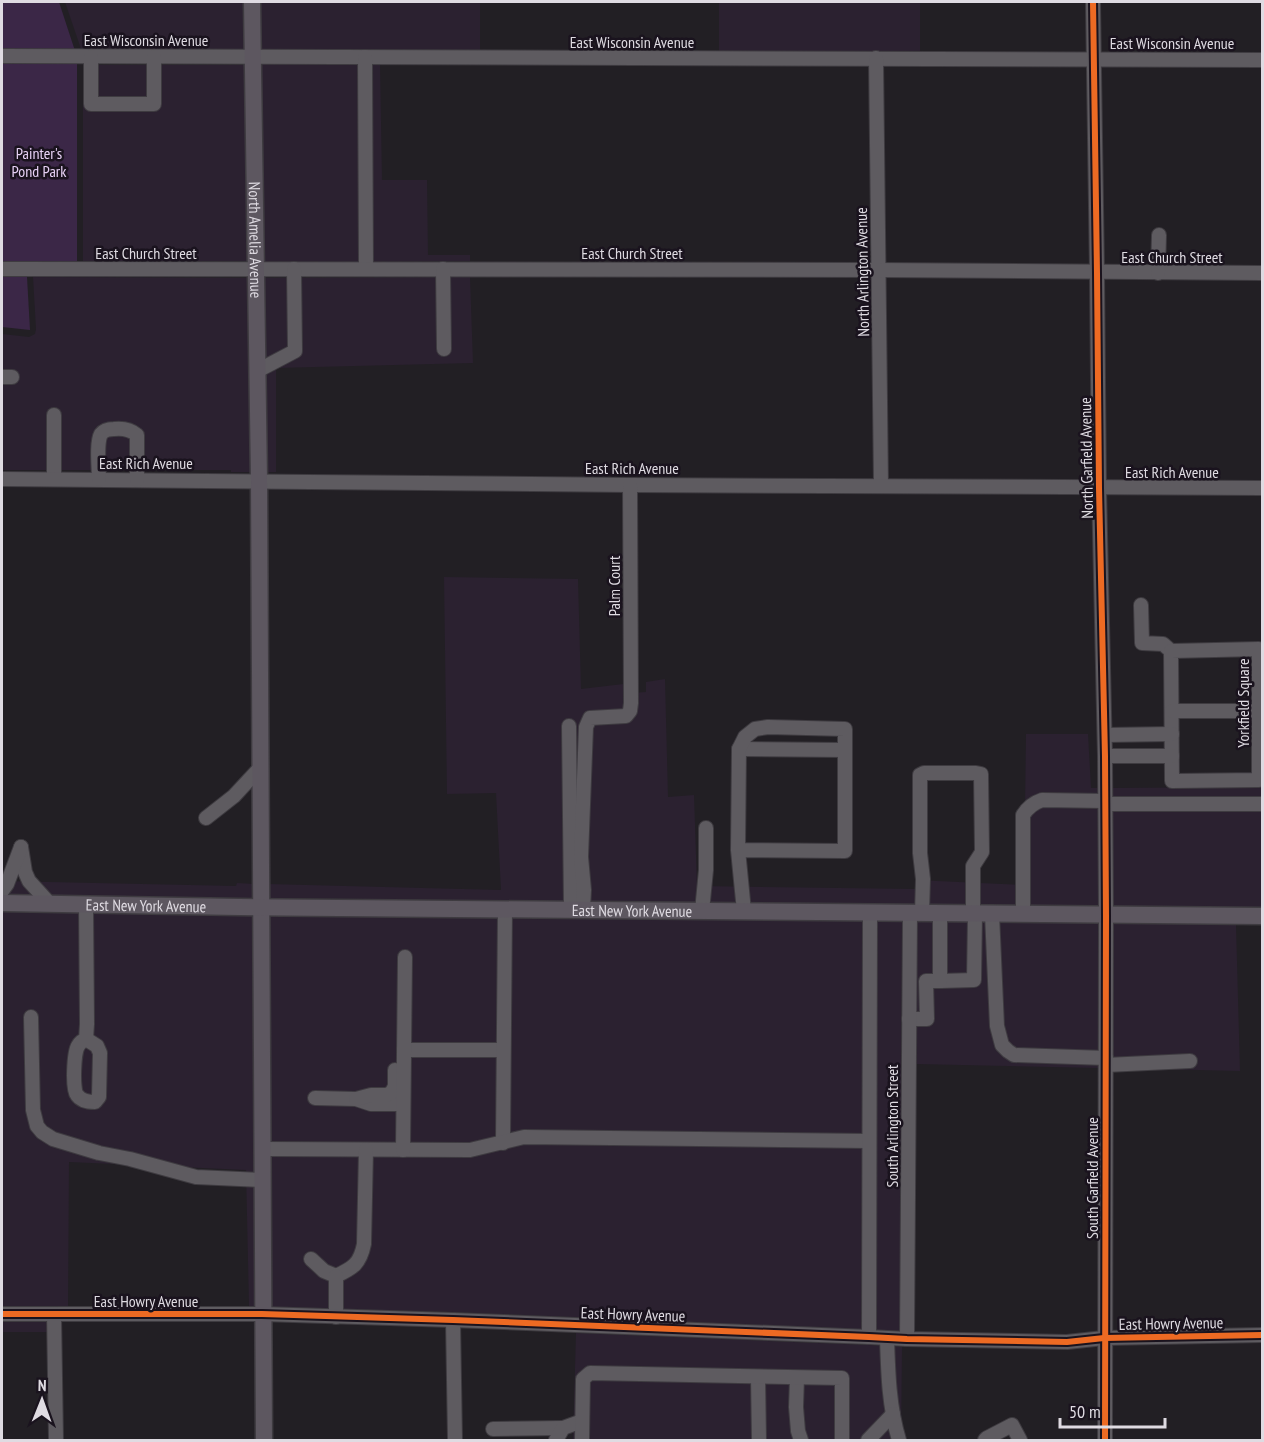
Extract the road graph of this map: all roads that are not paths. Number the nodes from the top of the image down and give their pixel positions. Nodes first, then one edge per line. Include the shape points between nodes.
1 (252, 2) edge
2 (1093, 2) edge
3 (2, 56) edge
4 (90, 57) junction
5 (154, 57) junction
6 (253, 57) junction
7 (365, 57) junction
8 (876, 58) junction
9 (1093, 60) junction
10 (1263, 60) edge
11 (1159, 235) dead end
12 (2, 269) edge
13 (255, 269) junction
14 (294, 269) junction
15 (366, 269) junction
16 (443, 269) junction
17 (878, 270) junction
18 (1097, 273) junction
19 (1158, 273) junction
20 (1263, 273) edge
21 (444, 349) dead end
22 (257, 371) junction
23 (54, 415) dead end
24 (2, 479) edge
25 (54, 479) junction
26 (99, 479) junction
27 (137, 480) junction
28 (259, 480) junction
29 (630, 485) junction
30 (880, 486) junction
31 (1099, 488) junction
32 (1263, 489) edge
33 (1141, 605) dead end
34 (1261, 649) edge
35 (1171, 651) junction
36 (1172, 711) junction
37 (1260, 711) junction
38 (569, 726) dead end
39 (1172, 734) junction
40 (1105, 735) junction
41 (739, 749) junction
42 (845, 750) junction
43 (1105, 756) junction
44 (1172, 756) junction
45 (260, 768) junction
46 (1105, 802) junction
47 (1263, 804) edge
48 (206, 818) dead end
49 (706, 828) dead end
50 (738, 850) junction
51 (2, 891) edge
52 (2, 903) edge
53 (50, 903) junction
54 (86, 904) junction
55 (261, 906) junction
56 (505, 909) junction
57 (577, 910) junction
58 (702, 911) junction
59 (744, 911) junction
60 (870, 913) junction
61 (916, 913) junction
62 (940, 913) junction
63 (980, 914) junction
64 (1023, 914) junction
65 (1106, 915) junction
66 (1263, 916) edge
67 (405, 957) dead end
68 (940, 981) junction
69 (31, 1017) dead end
70 (909, 1019) junction
71 (404, 1031) junction
72 (86, 1039) dead end
73 (404, 1050) junction
74 (502, 1050) junction
75 (1106, 1061) junction
76 (1190, 1061) dead end
77 (315, 1098) dead end
78 (356, 1099) junction
79 (403, 1104) junction
80 (869, 1141) junction
81 (503, 1143) junction
82 (262, 1149) junction
83 (366, 1150) junction
84 (403, 1150) junction
85 (262, 1180) junction
86 (310, 1259) dead end
87 (336, 1276) junction
88 (2, 1314) edge
89 (54, 1314) junction
90 (262, 1314) junction
91 (336, 1317) junction
92 (453, 1320) junction
93 (1263, 1335) edge
94 (869, 1337) junction
95 (887, 1338) junction
96 (1104, 1338) junction
97 (907, 1339) junction
98 (758, 1377) junction
99 (797, 1378) junction
100 (893, 1414) junction
101 (582, 1421) junction
102 (493, 1429) dead end
103 (560, 1434) edge
104 (56, 1440) edge
105 (264, 1440) edge
106 (455, 1440) edge
107 (582, 1440) edge
108 (759, 1440) edge
109 (801, 1440) edge
110 (842, 1440) edge
111 (868, 1440) edge
112 (899, 1440) edge
113 (986, 1440) edge
114 (1020, 1440) edge
115 (1105, 1440) edge

1 - 6 main road, North Amelia Avenue
2 - 9 street, North Garfield Avenue
3 - 4 street, East Wisconsin Avenue
4 - 5 street, East Wisconsin Avenue
4 - 5 street via 91,104 154,104
5 - 6 street, East Wisconsin Avenue
6 - 7 street, East Wisconsin Avenue
6 - 13 main road, North Amelia Avenue
7 - 8 street, East Wisconsin Avenue
7 - 15 street
8 - 9 street, East Wisconsin Avenue
8 - 17 street, North Arlington Avenue
9 - 10 street, East Wisconsin Avenue
9 - 18 street, North Garfield Avenue
11 - 19 street
12 - 13 street, East Church Street
13 - 14 street, East Church Street
13 - 22 main road, North Amelia Avenue
14 - 15 street, East Church Street
14 - 22 street via 295,351
15 - 16 street, East Church Street
16 - 17 street, East Church Street
16 - 21 street
17 - 18 street, East Church Street
17 - 30 street, North Arlington Avenue
18 - 19 street, East Church Street
18 - 31 street, North Garfield Avenue
19 - 20 street, East Church Street
22 - 28 main road, North Amelia Avenue
23 - 25 street
24 - 25 street, East Rich Avenue
25 - 26 street, East Rich Avenue
26 - 27 street, East Rich Avenue
26 - 27 street via 101,434 107,429 123,428 137,435
27 - 28 street, East Rich Avenue
28 - 29 street, East Rich Avenue
28 - 45 main road, North Amelia Avenue
29 - 30 street, East Rich Avenue
29 - 57 street, Palm Court via 630,711 626,716 590,718 586,727 581,857 584,890
30 - 31 street, East Rich Avenue
31 - 32 street, East Rich Avenue
31 - 40 street, North Garfield Avenue
33 - 35 street via 1142,643 1163,644
34 - 35 street, Yorkfield Square
34 - 37 street, Yorkfield Square
35 - 36 street, Yorkfield Square
36 - 37 street
36 - 39 street, Yorkfield Square
37 - 44 street, Yorkfield Square via 1259,780 1172,781
38 - 57 street
39 - 40 street
39 - 44 street, Yorkfield Square
40 - 43 street, North Garfield Avenue
41 - 42 street
41 - 42 street via 755,729 768,727 845,729
41 - 50 street
42 - 50 street via 845,851
43 - 44 street
43 - 46 street, North Garfield Avenue
45 - 48 street
45 - 55 main road, North Amelia Avenue
46 - 47 street
46 - 64 street via 1042,800 1027,808 1023,815
46 - 65 street, North Garfield Avenue
49 - 58 street
50 - 59 street
51 - 53 street via 21,847 29,881
52 - 53 main road, East New York Avenue
53 - 54 main road, East New York Avenue
54 - 55 main road, East New York Avenue
54 - 72 street
55 - 56 main road, East New York Avenue
55 - 82 main road, North Amelia Avenue
56 - 57 main road, East New York Avenue
56 - 74 street
57 - 58 main road, East New York Avenue
58 - 59 main road, East New York Avenue
59 - 60 main road, East New York Avenue
60 - 61 main road, East New York Avenue
60 - 80 street
61 - 62 main road, East New York Avenue
61 - 63 street, South Arlington Street via 923,879 920,775 976,773 981,774 982,852 973,866
61 - 70 street, South Arlington Street
62 - 63 main road, East New York Avenue
62 - 68 street
63 - 64 main road, East New York Avenue
63 - 68 street via 974,980
63 - 75 street via 994,961 997,1026 1002,1045 1014,1055
64 - 65 main road, East New York Avenue
65 - 66 main road, East New York Avenue
65 - 75 street, South Garfield Avenue
67 - 71 street
68 - 70 street via 927,981 927,1019
69 - 85 street via 33,1110 42,1132 99,1154 196,1177
70 - 97 street, South Arlington Street
71 - 73 street
71 - 78 street via 395,1043 392,1092
73 - 74 street
73 - 79 street
74 - 81 street
75 - 76 street
75 - 96 street, South Garfield Avenue
77 - 78 street
78 - 79 street via 372,1104
79 - 84 street
80 - 81 street via 524,1137
80 - 94 street
81 - 84 street via 470,1150
82 - 83 street
82 - 85 main road, North Amelia Avenue
83 - 84 street
83 - 87 street via 361,1257 351,1269
85 - 90 main road, North Amelia Avenue
86 - 87 street
87 - 91 street
88 - 89 street, East Howry Avenue
89 - 90 street, East Howry Avenue
89 - 104 street
90 - 91 street, East Howry Avenue
90 - 105 main road, North Amelia Avenue
91 - 92 street, East Howry Avenue
92 - 94 street, East Howry Avenue
92 - 106 street
93 - 96 street, East Howry Avenue
94 - 95 street, East Howry Avenue
95 - 97 street, East Howry Avenue
95 - 100 street
96 - 97 street, East Howry Avenue via 1066,1342
96 - 115 street, South Garfield Avenue
98 - 99 street
98 - 101 street via 590,1373 583,1379
98 - 108 street
99 - 109 street
99 - 110 street via 842,1378
100 - 111 street
100 - 112 street
101 - 103 street
101 - 107 street
102 - 103 street
113 - 114 street via 1012,1425

